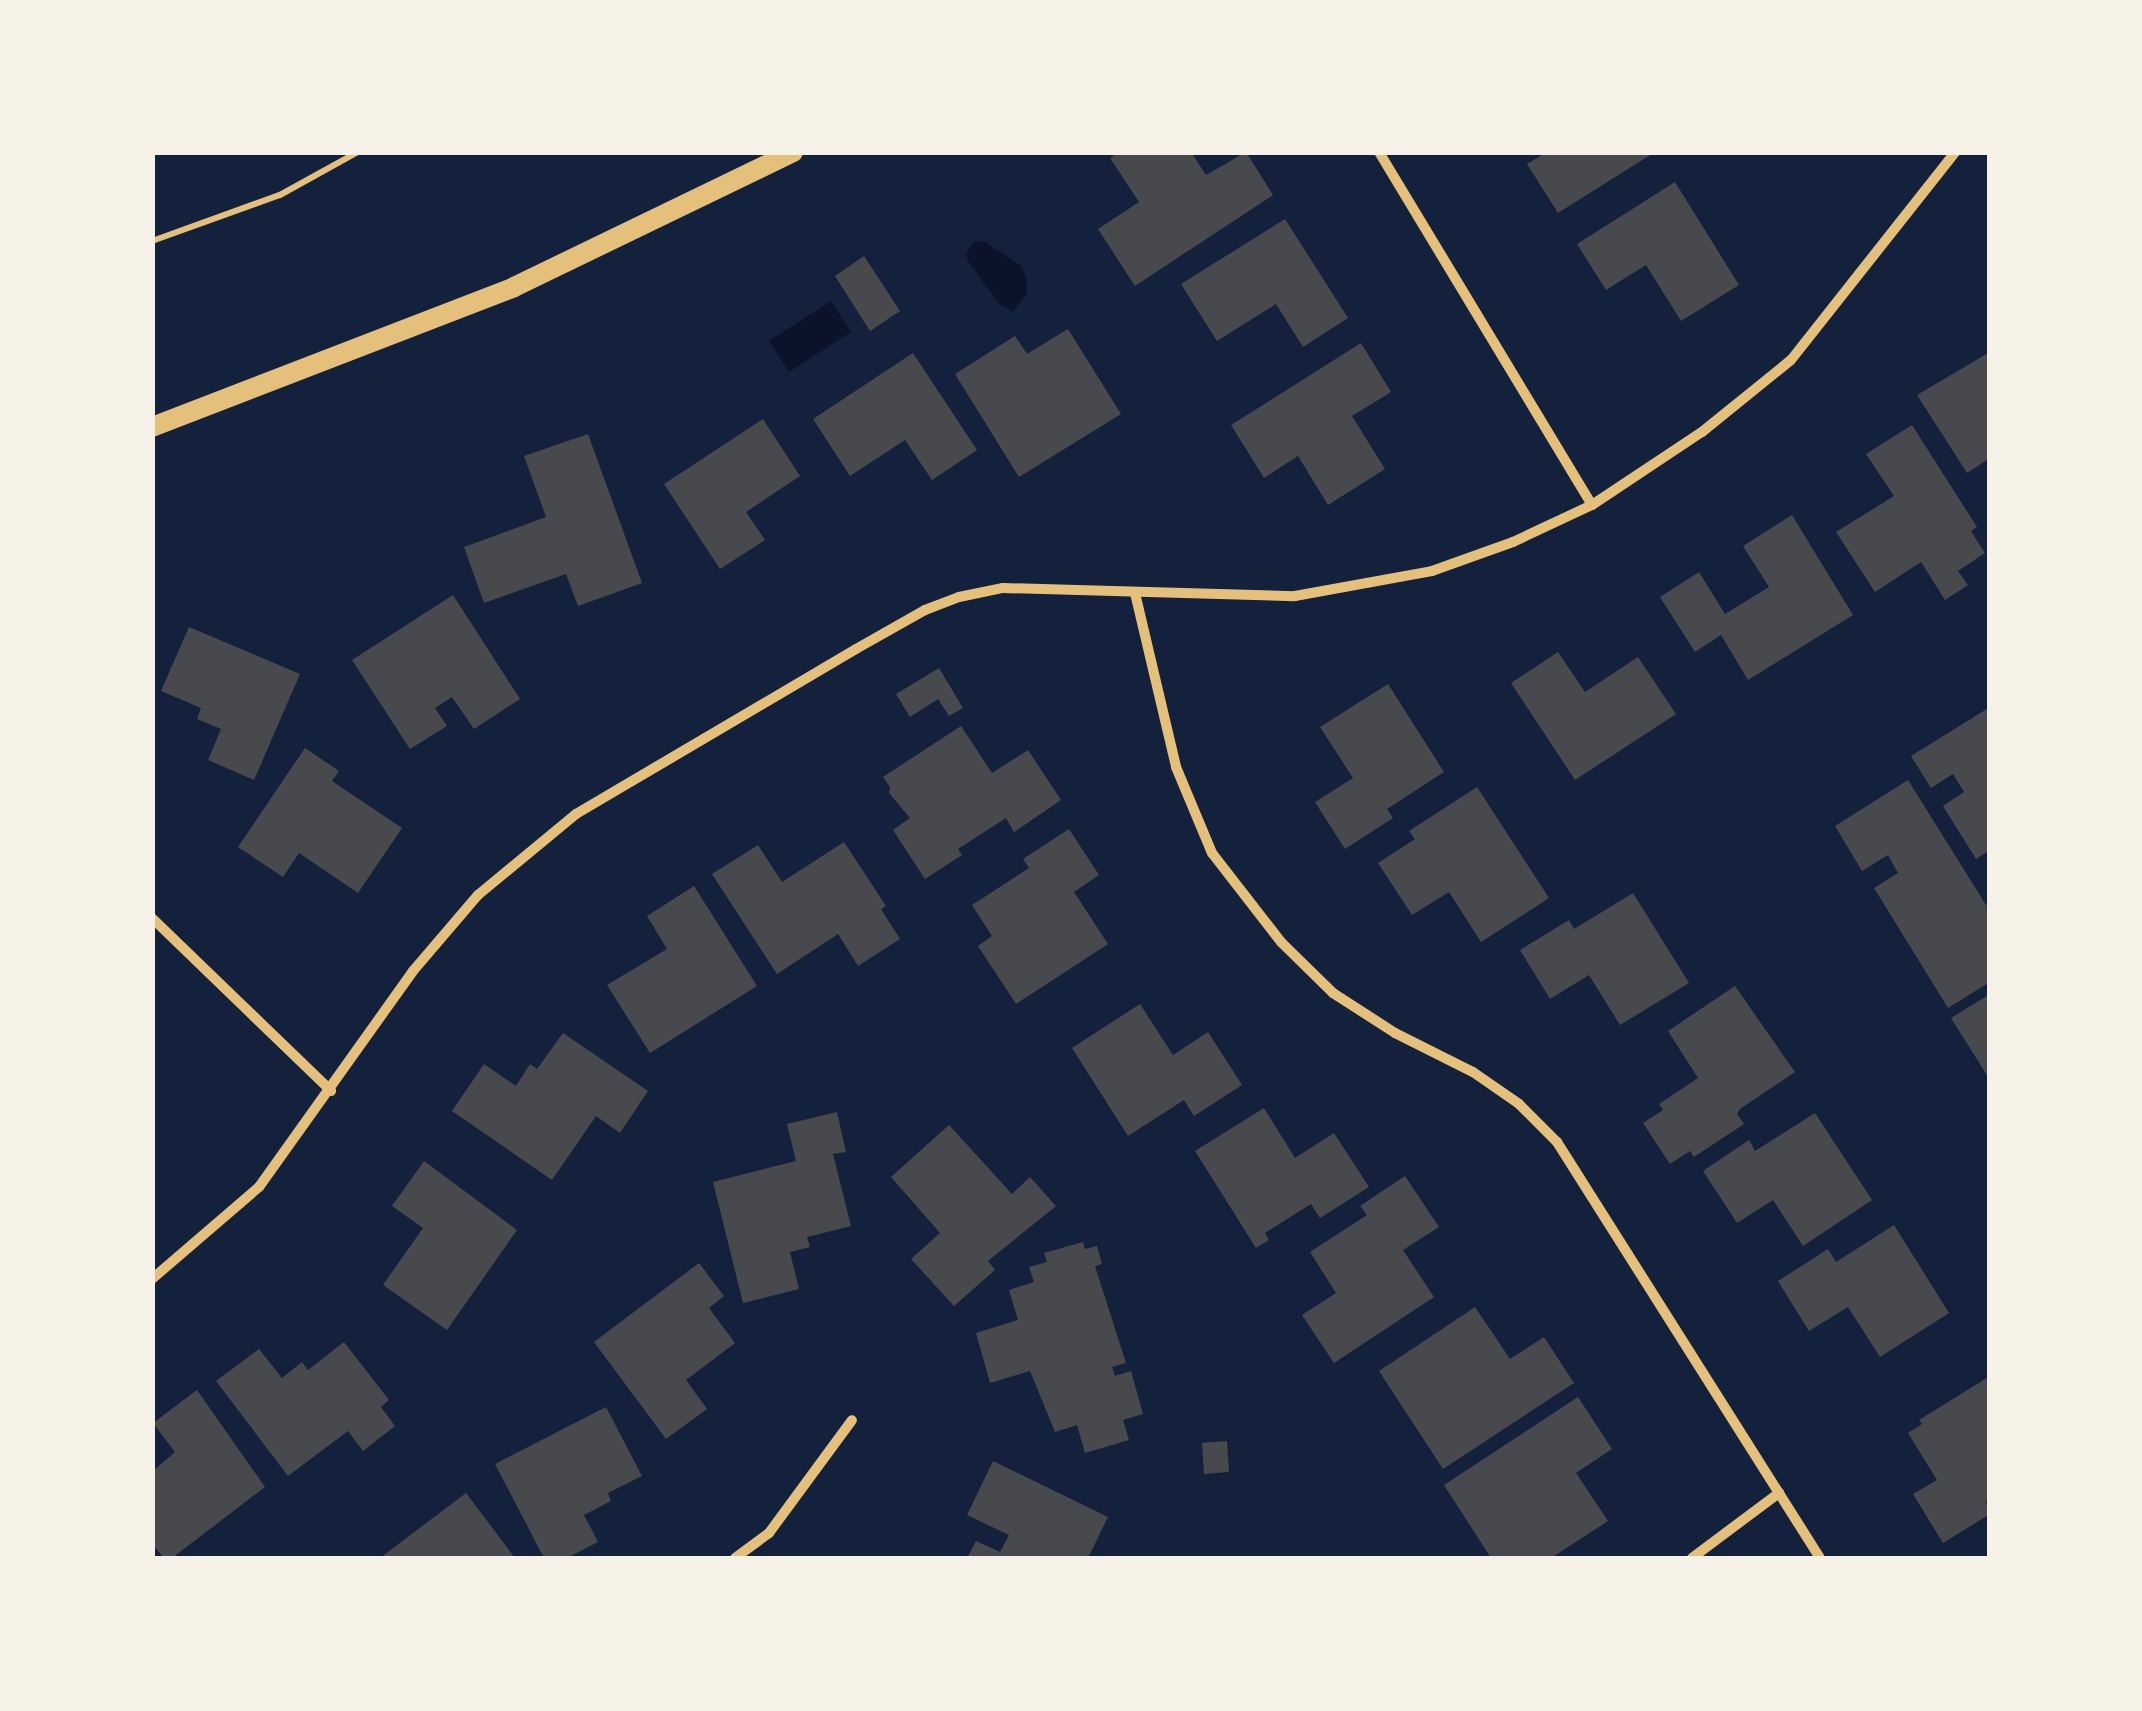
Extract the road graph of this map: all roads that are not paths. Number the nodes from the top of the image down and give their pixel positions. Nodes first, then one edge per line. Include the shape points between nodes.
1 (793, 152) edge
2 (1379, 152) edge
3 (1955, 152) edge
4 (152, 427) edge
5 (1592, 505) junction
6 (1135, 593) junction
7 (152, 918) edge
8 (331, 1091) junction
9 (152, 1279) edge
10 (852, 1420) dead end
11 (1780, 1493) junction
12 (735, 1558) edge
13 (1692, 1558) edge
14 (1820, 1558) edge

1 - 4 main road via 514,287
2 - 5 street
3 - 5 street via 1791,360 1702,432
5 - 6 street via 1432,570 1295,596
6 - 8 street via 1003,588 925,610 576,814 478,894 413,971
6 - 11 street via 1176,767 1212,853 1281,942 1333,993 1473,1072 1557,1142
7 - 8 street
8 - 9 street via 258,1187
10 - 12 street via 769,1533
11 - 13 street
11 - 14 street

